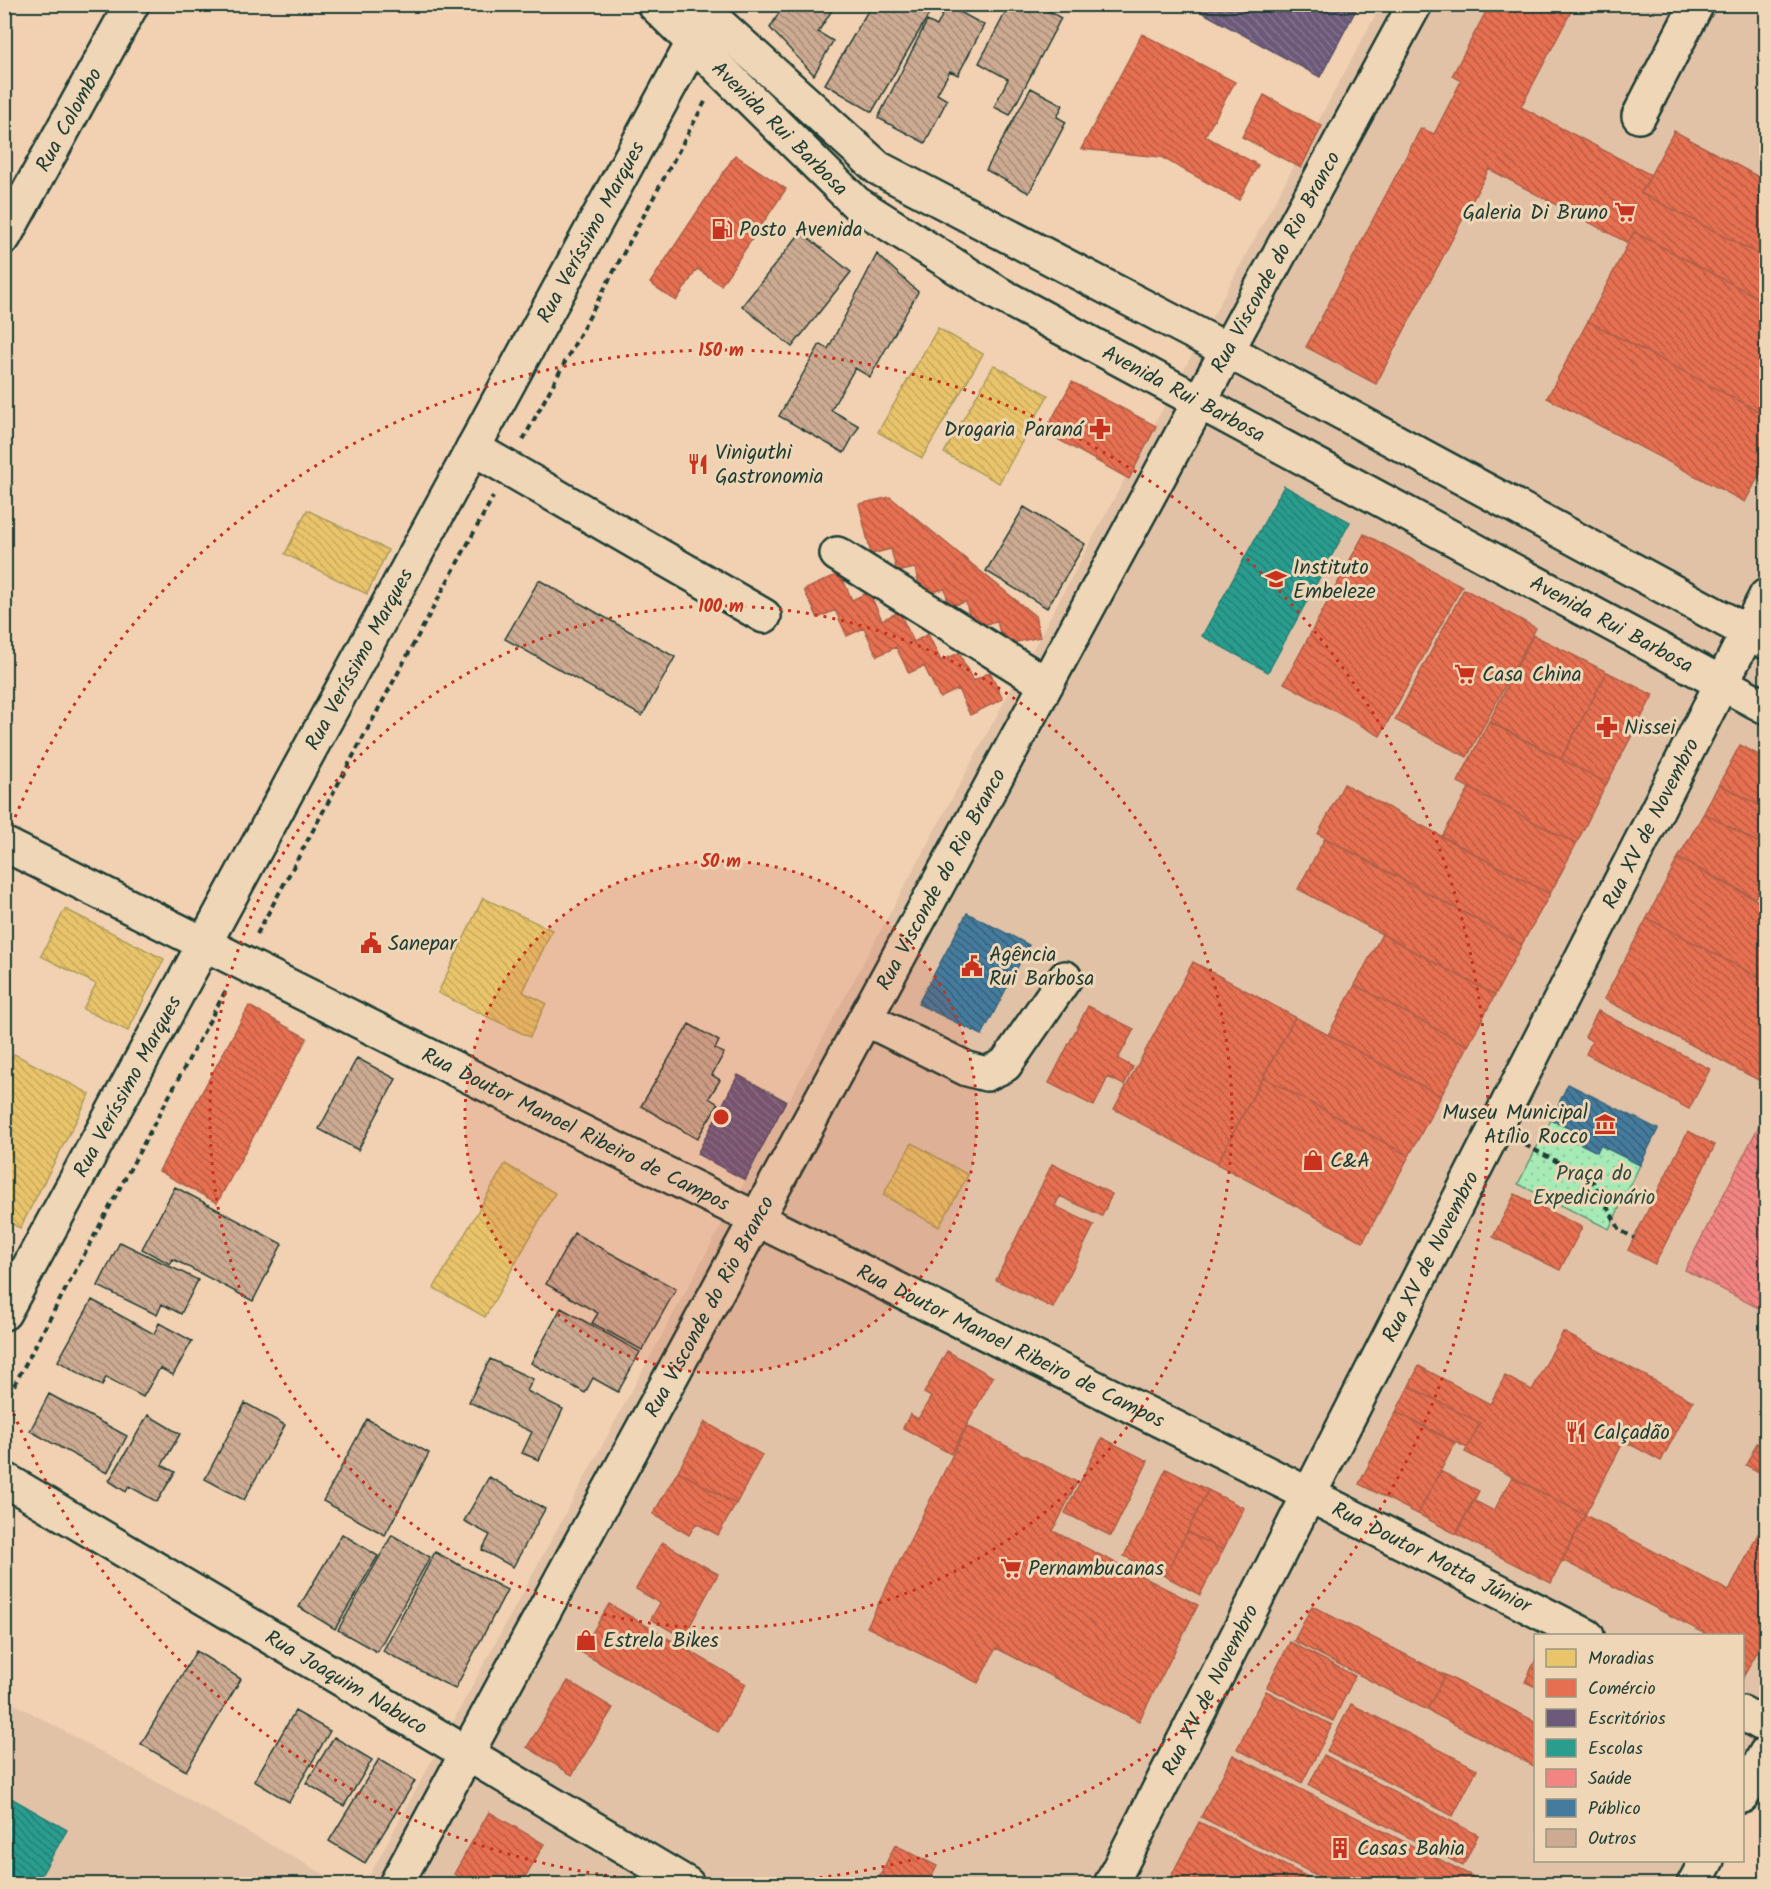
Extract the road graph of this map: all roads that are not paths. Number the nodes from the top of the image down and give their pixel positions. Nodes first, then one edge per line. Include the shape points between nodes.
1 (132, 4) edge
2 (654, 4) edge
3 (1415, 4) edge
4 (1698, 4) edge
5 (703, 17) edge
6 (1639, 116) dead end
7 (4, 237) edge
8 (1228, 350) junction
9 (1200, 401) junction
10 (473, 448) junction
11 (837, 554) dead end
12 (1767, 596) edge
13 (764, 616) dead end
14 (1757, 637) edge
15 (1722, 683) junction
16 (1046, 684) junction
17 (1767, 707) edge
18 (4, 844) edge
19 (205, 944) junction
20 (1065, 978) dead end
21 (866, 1018) junction
22 (757, 1219) junction
23 (4, 1313) edge
24 (4, 1479) edge
25 (1309, 1496) junction
26 (1585, 1634) edge
27 (1744, 1714) edge
28 (1767, 1726) edge
29 (1767, 1753) edge
30 (467, 1754) junction
31 (1744, 1794) edge
32 (1706, 1862) edge
33 (396, 1884) edge
34 (687, 1884) edge
35 (1111, 1884) edge
36 (1694, 1884) edge

1 - 7 main road, Rua Colombo
2 - 5 main road, Avenida Rui Barbosa
3 - 8 main road, Rua Visconde do Rio Branco
4 - 6 main road
5 - 8 main road, Avenida Rui Barbosa via 878,168
5 - 9 main road, Avenida Rui Barbosa via 856,203 999,294
5 - 10 main road, Rua Veríssimo Marques
8 - 9 main road, Rua Visconde do Rio Branco
8 - 14 main road, Avenida Rui Barbosa
9 - 15 main road, Avenida Rui Barbosa
9 - 16 main road, Rua Visconde do Rio Branco
10 - 13 main road
10 - 19 main road, Rua Veríssimo Marques
11 - 16 main road
12 - 14 main road, Rua XV de Novembro
14 - 15 main road, Rua XV de Novembro
15 - 17 main road, Avenida Rui Barbosa
15 - 25 main road, Rua XV de Novembro via 1495,1129 1397,1295
16 - 21 main road, Rua Visconde do Rio Branco
18 - 19 main road, Rua Doutor Manoel Ribeiro de Campos
19 - 22 main road, Rua Doutor Manoel Ribeiro de Campos
19 - 23 main road, Rua Veríssimo Marques
20 - 21 main road via 1005,1065 986,1074 967,1070
21 - 22 main road, Rua Visconde do Rio Branco
22 - 25 main road, Rua Doutor Manoel Ribeiro de Campos
22 - 30 main road, Rua Visconde do Rio Branco
24 - 30 main road, Rua Joaquim Nabuco
25 - 26 main road, Rua Doutor Motta Júnior
25 - 35 main road, Rua XV de Novembro
27 - 28 main road
29 - 31 main road
30 - 33 main road, Rua Visconde do Rio Branco
30 - 34 main road, Rua Joaquim Nabuco
32 - 36 main road

